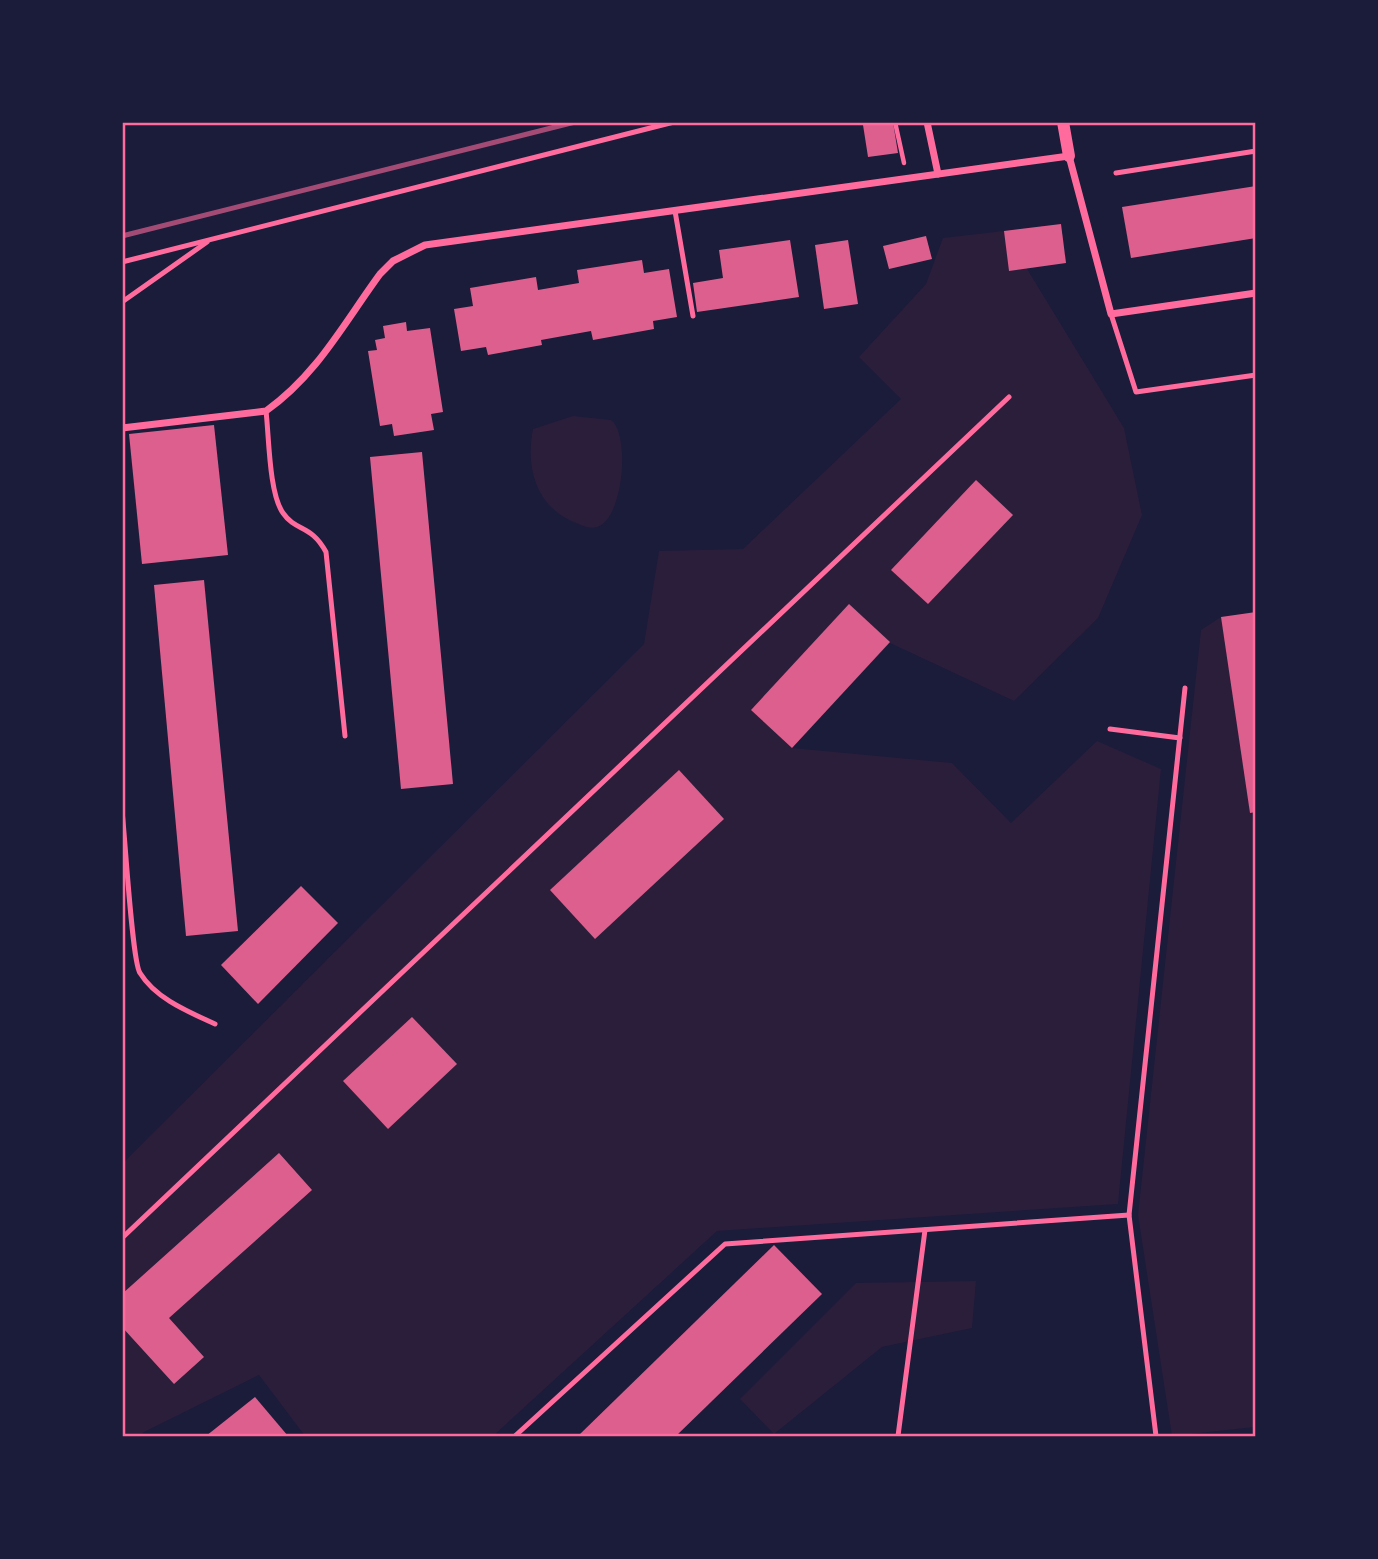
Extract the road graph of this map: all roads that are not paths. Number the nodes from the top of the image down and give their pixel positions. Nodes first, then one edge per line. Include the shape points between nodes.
1 (674, 122) edge
2 (927, 122) edge
3 (1063, 122) edge
4 (1255, 151) edge
5 (1069, 156) junction
6 (1116, 173) dead end
7 (938, 174) junction
8 (675, 211) junction
9 (212, 238) junction
10 (122, 262) edge
11 (1255, 293) edge
12 (122, 302) edge
13 (1111, 314) junction
14 (693, 316) dead end
15 (1255, 375) edge
16 (1009, 397) dead end
17 (266, 411) junction
18 (122, 428) edge
19 (1185, 688) dead end
20 (1110, 729) dead end
21 (345, 736) dead end
22 (1180, 738) junction
23 (122, 811) edge
24 (215, 1024) dead end
25 (1129, 1216) junction
26 (925, 1230) junction
27 (122, 1238) edge
28 (515, 1437) edge
29 (898, 1437) edge
30 (1156, 1437) edge

1 - 9 lane
2 - 7 street
3 - 5 street
4 - 6 lane
5 - 7 street
5 - 13 street
7 - 8 street
8 - 14 lane
8 - 17 street via 425,245 407,253 380,274 314,368
9 - 10 lane
9 - 12 lane
11 - 13 street
13 - 15 lane via 1136,392
16 - 27 lane
17 - 18 street
17 - 21 lane via 276,500 283,514 309,529 326,552
19 - 22 lane
20 - 22 lane
22 - 25 lane
23 - 24 lane via 138,971 157,992
25 - 26 lane
25 - 30 lane
26 - 28 lane via 725,1244
26 - 29 lane

